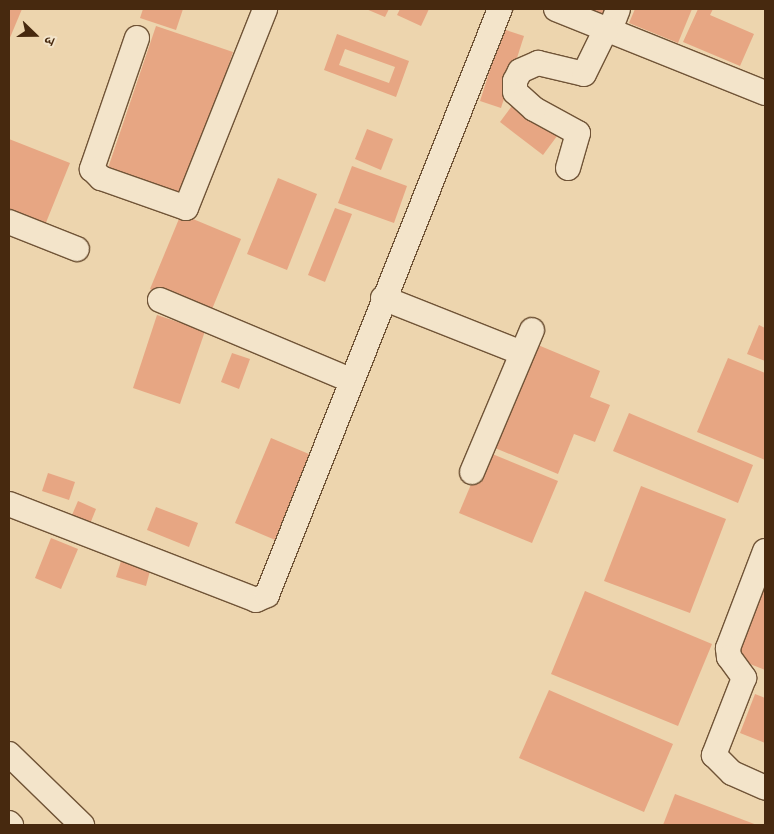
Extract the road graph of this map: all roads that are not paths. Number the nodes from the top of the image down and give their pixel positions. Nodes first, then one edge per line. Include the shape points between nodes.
1 (265, 9) edge
2 (500, 9) edge
3 (556, 9) edge
4 (618, 9) edge
5 (608, 30) junction
6 (137, 38) dead end
7 (765, 93) edge
8 (568, 168) dead end
9 (9, 222) edge
10 (77, 249) dead end
11 (383, 298) junction
12 (160, 300) dead end
13 (532, 330) dead end
14 (522, 353) junction
15 (350, 380) junction
16 (472, 472) dead end
17 (9, 504) edge
18 (765, 551) edge
19 (9, 754) edge
20 (765, 788) edge
21 (82, 825) edge

1 - 6 street via 186,208 101,178 92,169
2 - 11 street
3 - 5 street
4 - 5 street
5 - 7 street
5 - 8 street via 584,74 538,63 520,70 515,81 515,92 527,104 578,133
9 - 10 street
11 - 14 street
11 - 15 street
12 - 15 street
13 - 14 street
14 - 16 street
15 - 17 street via 261,600
18 - 20 street via 728,648 729,657 744,678 714,755 732,773
19 - 21 street

